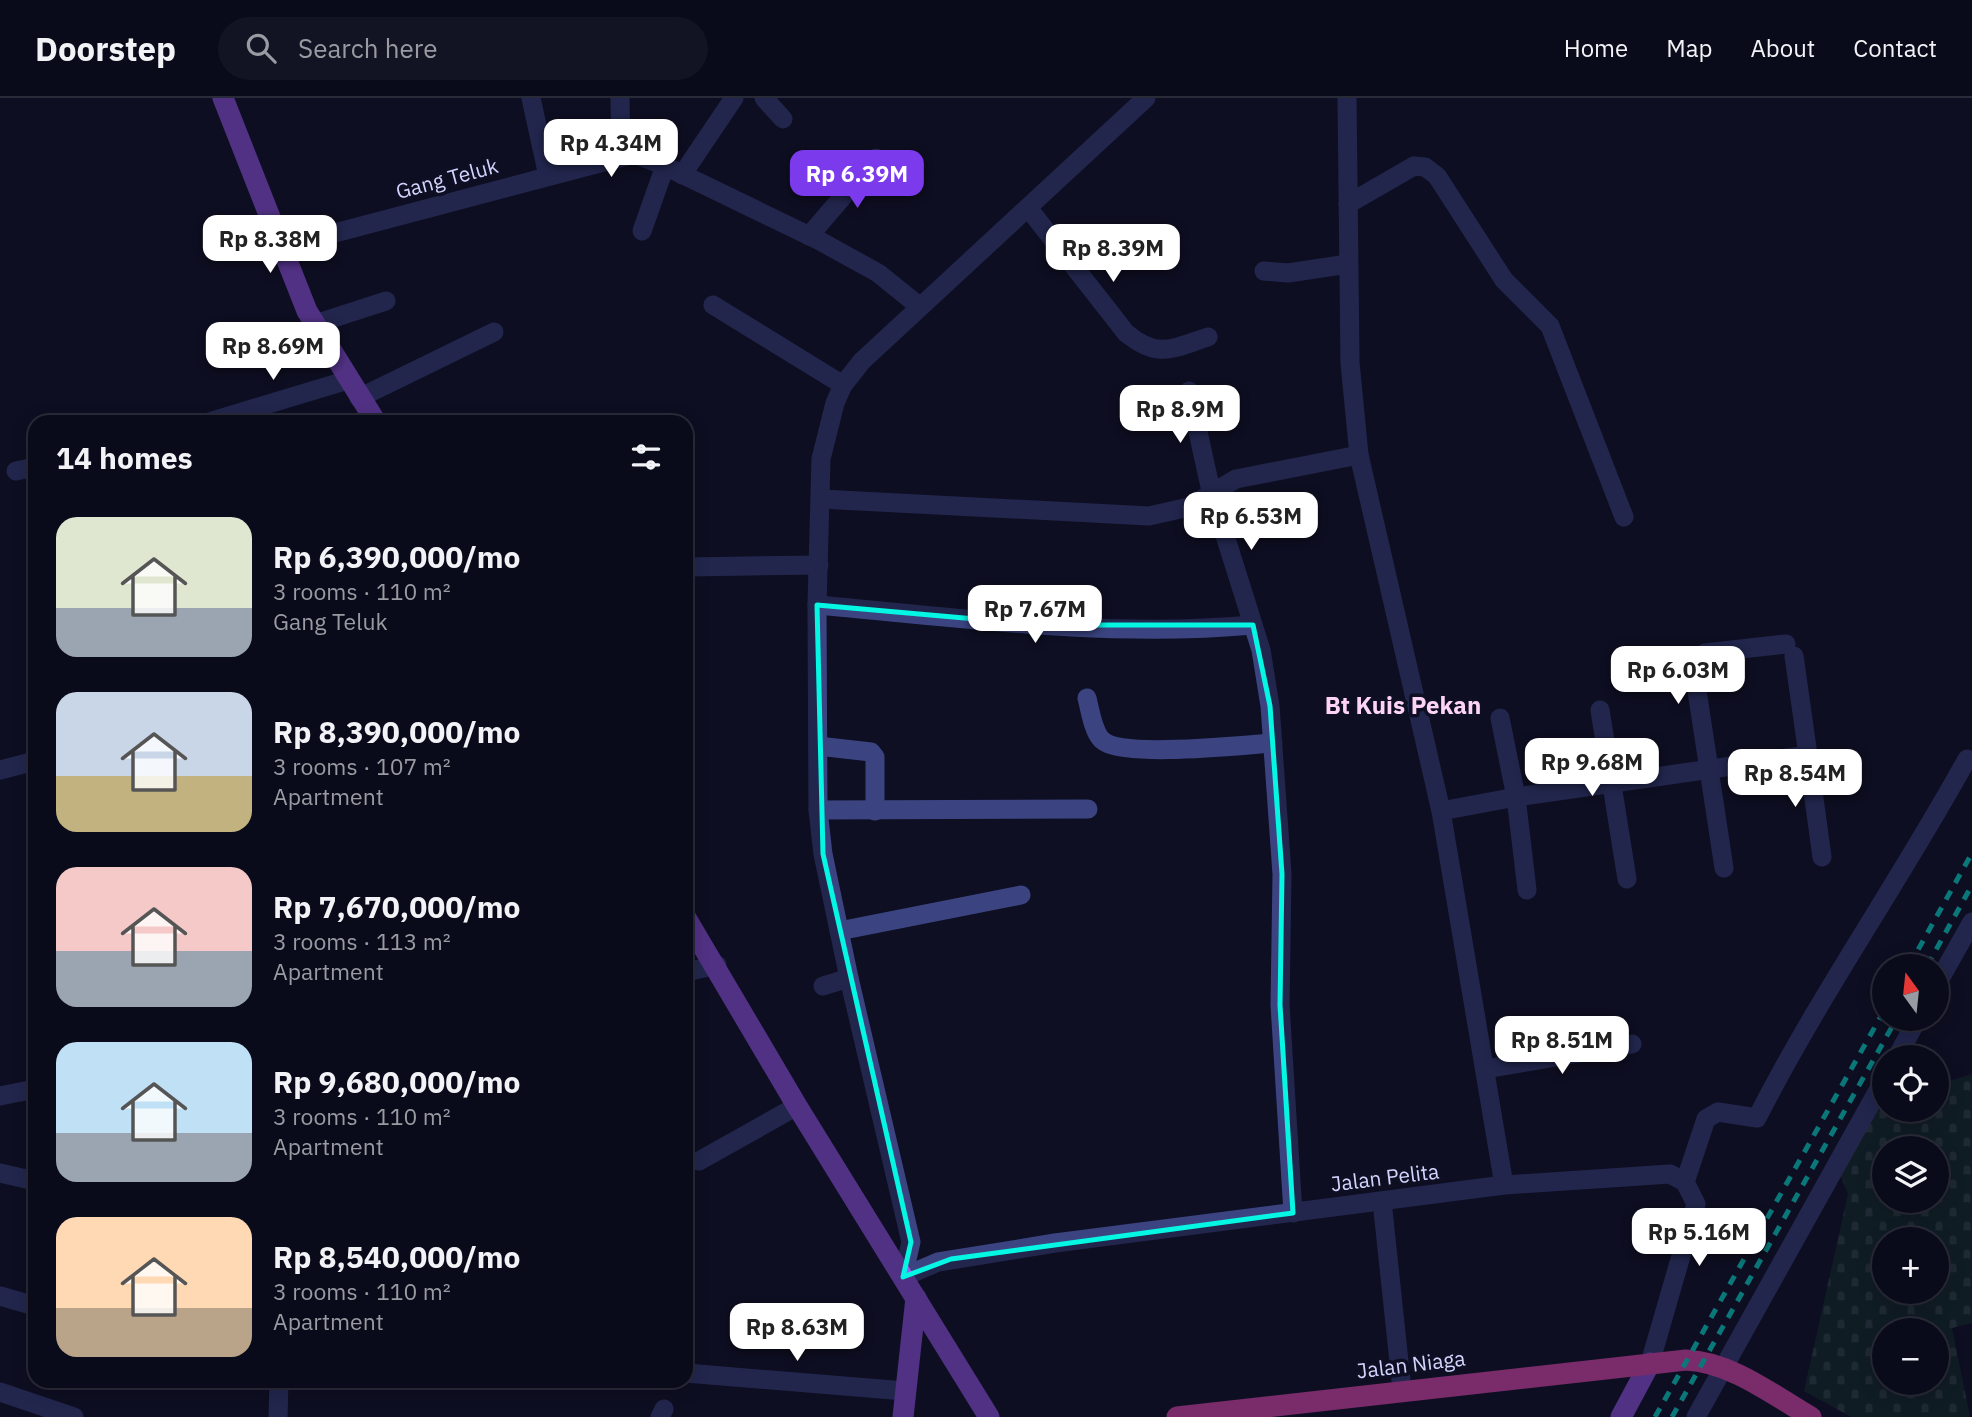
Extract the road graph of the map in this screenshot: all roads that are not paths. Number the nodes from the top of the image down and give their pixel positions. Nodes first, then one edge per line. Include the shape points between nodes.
1 (223, 98) edge
2 (531, 98) edge
3 (620, 98) edge
4 (734, 98) edge
5 (764, 98) edge
6 (1146, 98) edge
7 (1347, 98) edge
8 (783, 118) dead end
9 (621, 156) junction
10 (876, 158) dead end
11 (673, 170) junction
12 (548, 176) junction
13 (1348, 204) junction
14 (1029, 209) junction
15 (642, 231) dead end
16 (808, 236) junction
17 (282, 247) junction
18 (1348, 264) junction
19 (1264, 271) dead end
20 (386, 301) dead end
21 (713, 305) dead end
22 (919, 306) junction
23 (315, 324) junction
24 (494, 332) dead end
25 (1208, 337) dead end
26 (843, 385) junction
27 (354, 389) junction
28 (1189, 391) dead end
29 (240, 415) edge
30 (371, 415) edge
31 (1359, 455) junction
32 (28, 468) edge
33 (16, 471) dead end
34 (1211, 491) junction
35 (821, 499) junction
36 (1624, 517) dead end
37 (819, 565) junction
38 (693, 567) edge
39 (817, 605) junction
40 (1253, 625) junction
41 (1087, 698) dead end
42 (1601, 710) dead end
43 (1500, 718) dead end
44 (1273, 743) junction
45 (818, 746) junction
46 (1808, 755) junction
47 (1967, 759) dead end
48 (28, 763) edge
49 (1706, 768) junction
50 (0, 770) edge
51 (1610, 783) junction
52 (1516, 797) junction
53 (1088, 809) dead end
54 (818, 810) junction
55 (875, 811) junction
56 (1441, 811) junction
57 (1822, 856) dead end
58 (1724, 868) dead end
59 (1627, 879) dead end
60 (1527, 890) dead end
61 (1021, 895) dead end
62 (1972, 922) edge
63 (693, 929) edge
64 (839, 931) junction
65 (1950, 961) edge
66 (717, 965) junction
67 (693, 970) edge
68 (849, 978) junction
69 (823, 986) dead end
70 (1632, 1044) dead end
71 (1485, 1069) junction
72 (28, 1090) edge
73 (0, 1096) edge
74 (1872, 1101) edge
75 (797, 1106) junction
76 (699, 1161) dead end
77 (0, 1173) edge
78 (28, 1179) edge
79 (1685, 1182) junction
80 (1504, 1185) junction
81 (1382, 1201) junction
82 (1293, 1213) junction
83 (903, 1277) junction
84 (0, 1296) edge
85 (915, 1297) junction
86 (28, 1304) edge
87 (1650, 1363) junction
88 (1723, 1367) junction
89 (693, 1374) edge
90 (279, 1388) edge
91 (1402, 1390) junction
92 (905, 1391) junction
93 (0, 1392) edge
94 (74, 1417) edge
95 (278, 1417) edge
96 (902, 1417) edge
97 (989, 1417) edge
98 (1177, 1417) edge
99 (1621, 1417) edge
100 (1696, 1417) edge
101 (1811, 1417) edge

1 - 17 main road
2 - 12 street
3 - 9 street
4 - 11 street
5 - 8 street
6 - 14 street
7 - 13 street
9 - 11 street, Gang Teluk via 634,154
9 - 12 street, Gang Teluk
10 - 16 street
11 - 15 street
11 - 16 street, Gang Teluk
12 - 17 street, Gang Teluk
13 - 18 street
13 - 36 street via 1414,166 1425,167 1437,177 1504,280 1550,326
14 - 22 street
14 - 25 street via 1142,346 1156,351
16 - 22 street, Gang Teluk via 878,273
17 - 23 main road
18 - 19 street
18 - 31 street via 1350,363
20 - 23 street
21 - 26 street
22 - 26 street
23 - 27 main road
24 - 27 street
26 - 35 street via 821,459
27 - 29 street
27 - 30 main road
28 - 34 street
31 - 34 street via 1255,474
31 - 56 street
32 - 33 street
34 - 35 street via 1189,508 1149,516
34 - 40 street
35 - 37 street
37 - 38 street
37 - 39 street
39 - 40 street via 1044,625 1183,629
39 - 45 street
40 - 44 street via 1266,673
41 - 44 street via 1098,735 1108,744 1171,750
42 - 51 street
43 - 52 street
44 - 82 street via 1282,874 1283,1071
45 - 54 street
45 - 55 street via 871,752 875,757
46 - 49 street
46 - 49 street via 1790,650 1705,653 1694,671
46 - 57 street
47 - 79 street via 1796,1041 1757,1118 1718,1112 1706,1119
48 - 50 street
49 - 51 street
49 - 58 street
51 - 52 street
51 - 59 street
52 - 56 street
52 - 60 street
53 - 55 street
54 - 55 street
54 - 64 street
56 - 71 street
61 - 64 street
62 - 65 street
63 - 66 main road
64 - 68 street
66 - 67 street
66 - 75 main road
68 - 69 street
68 - 83 street via 911,1242
70 - 71 street
71 - 80 street
72 - 73 street
74 - 88 street
75 - 76 street
75 - 83 main road
77 - 78 street
79 - 80 street, Jalan Pelita via 1660,1173
79 - 87 street via 1695,1196 1695,1214
80 - 81 street, Jalan Pelita
81 - 82 street, Jalan Pelita
81 - 91 street
82 - 83 street, Jalan Pelita via 951,1259
83 - 85 main road
84 - 86 street
85 - 92 main road
85 - 97 main road
87 - 88 highway, Jalan Niaga via 1704,1361
87 - 91 highway, Jalan Niaga
87 - 99 main road
88 - 100 street
88 - 101 highway
89 - 92 street
90 - 95 street
91 - 98 highway, Jalan Niaga
92 - 96 main road
93 - 94 street

